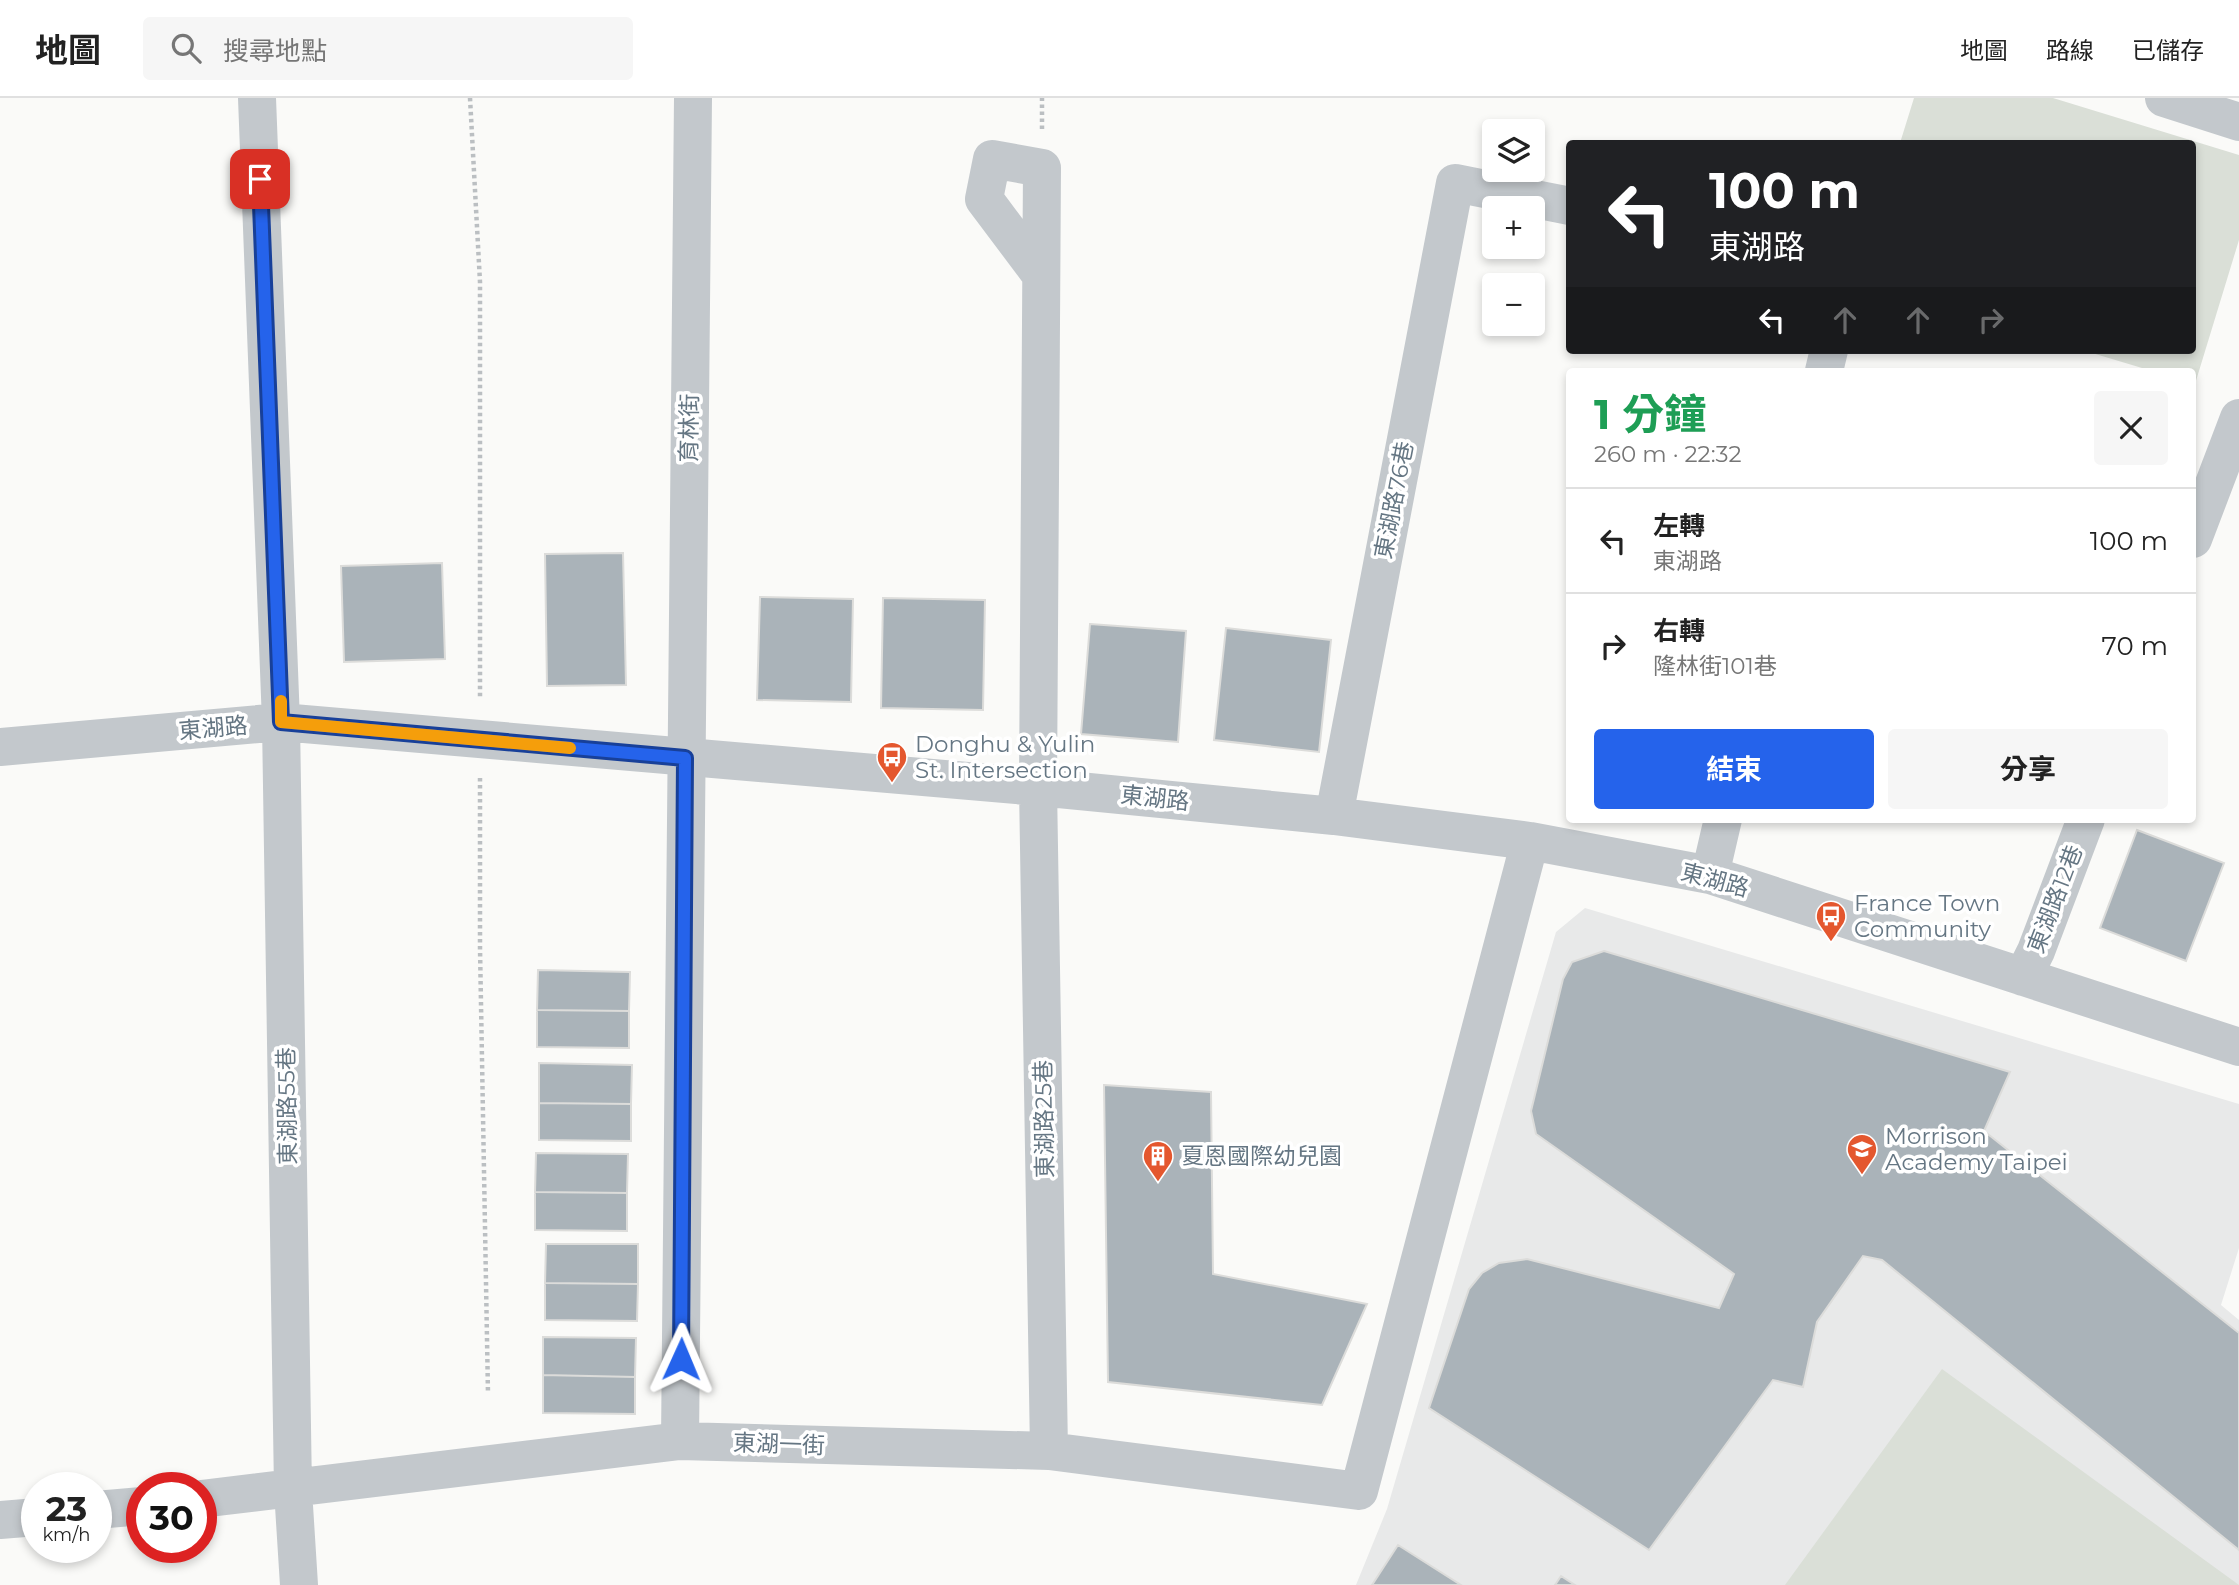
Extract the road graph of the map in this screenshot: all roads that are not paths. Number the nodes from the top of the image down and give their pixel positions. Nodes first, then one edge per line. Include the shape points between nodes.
1 (257, 98) edge
2 (693, 98) edge
3 (2164, 98) edge
4 (2239, 122) edge
5 (1566, 204) edge
6 (1041, 275) dead end
7 (2239, 418) edge
8 (2196, 531) edge
9 (281, 722) junction
10 (0, 747) edge
11 (685, 758) junction
12 (1038, 787) junction
13 (1334, 816) junction
14 (1722, 823) edge
15 (2084, 823) edge
16 (1530, 842) junction
17 (1710, 875) junction
18 (2023, 977) junction
19 (2239, 1047) edge
20 (680, 1441) junction
21 (1049, 1451) junction
22 (293, 1490) junction
23 (217, 1497) edge
24 (21, 1518) edge
25 (0, 1520) edge
26 (299, 1585) edge

1 - 9 street, 東湖路55巷
2 - 11 street, 育林街
3 - 4 street
5 - 13 street, 東湖路76巷 via 1455,183
6 - 12 street, 東湖路25巷
7 - 8 street
9 - 10 street, 東湖路
9 - 11 street, 東湖路
9 - 22 street, 東湖路55巷
11 - 12 street, 東湖路
11 - 20 street, 育林街
12 - 13 street, 東湖路
12 - 21 street, 東湖路25巷
13 - 16 street, 東湖路
14 - 17 street
15 - 18 street, 東湖路12巷
16 - 17 street, 東湖路
16 - 21 street, 東湖一街 via 1359,1491
17 - 18 street, 東湖路
18 - 19 street, 東湖路
20 - 21 street, 東湖一街
20 - 22 street, 東湖一街
22 - 23 street, 東湖一街
22 - 26 street, 東湖路55巷
24 - 25 street

